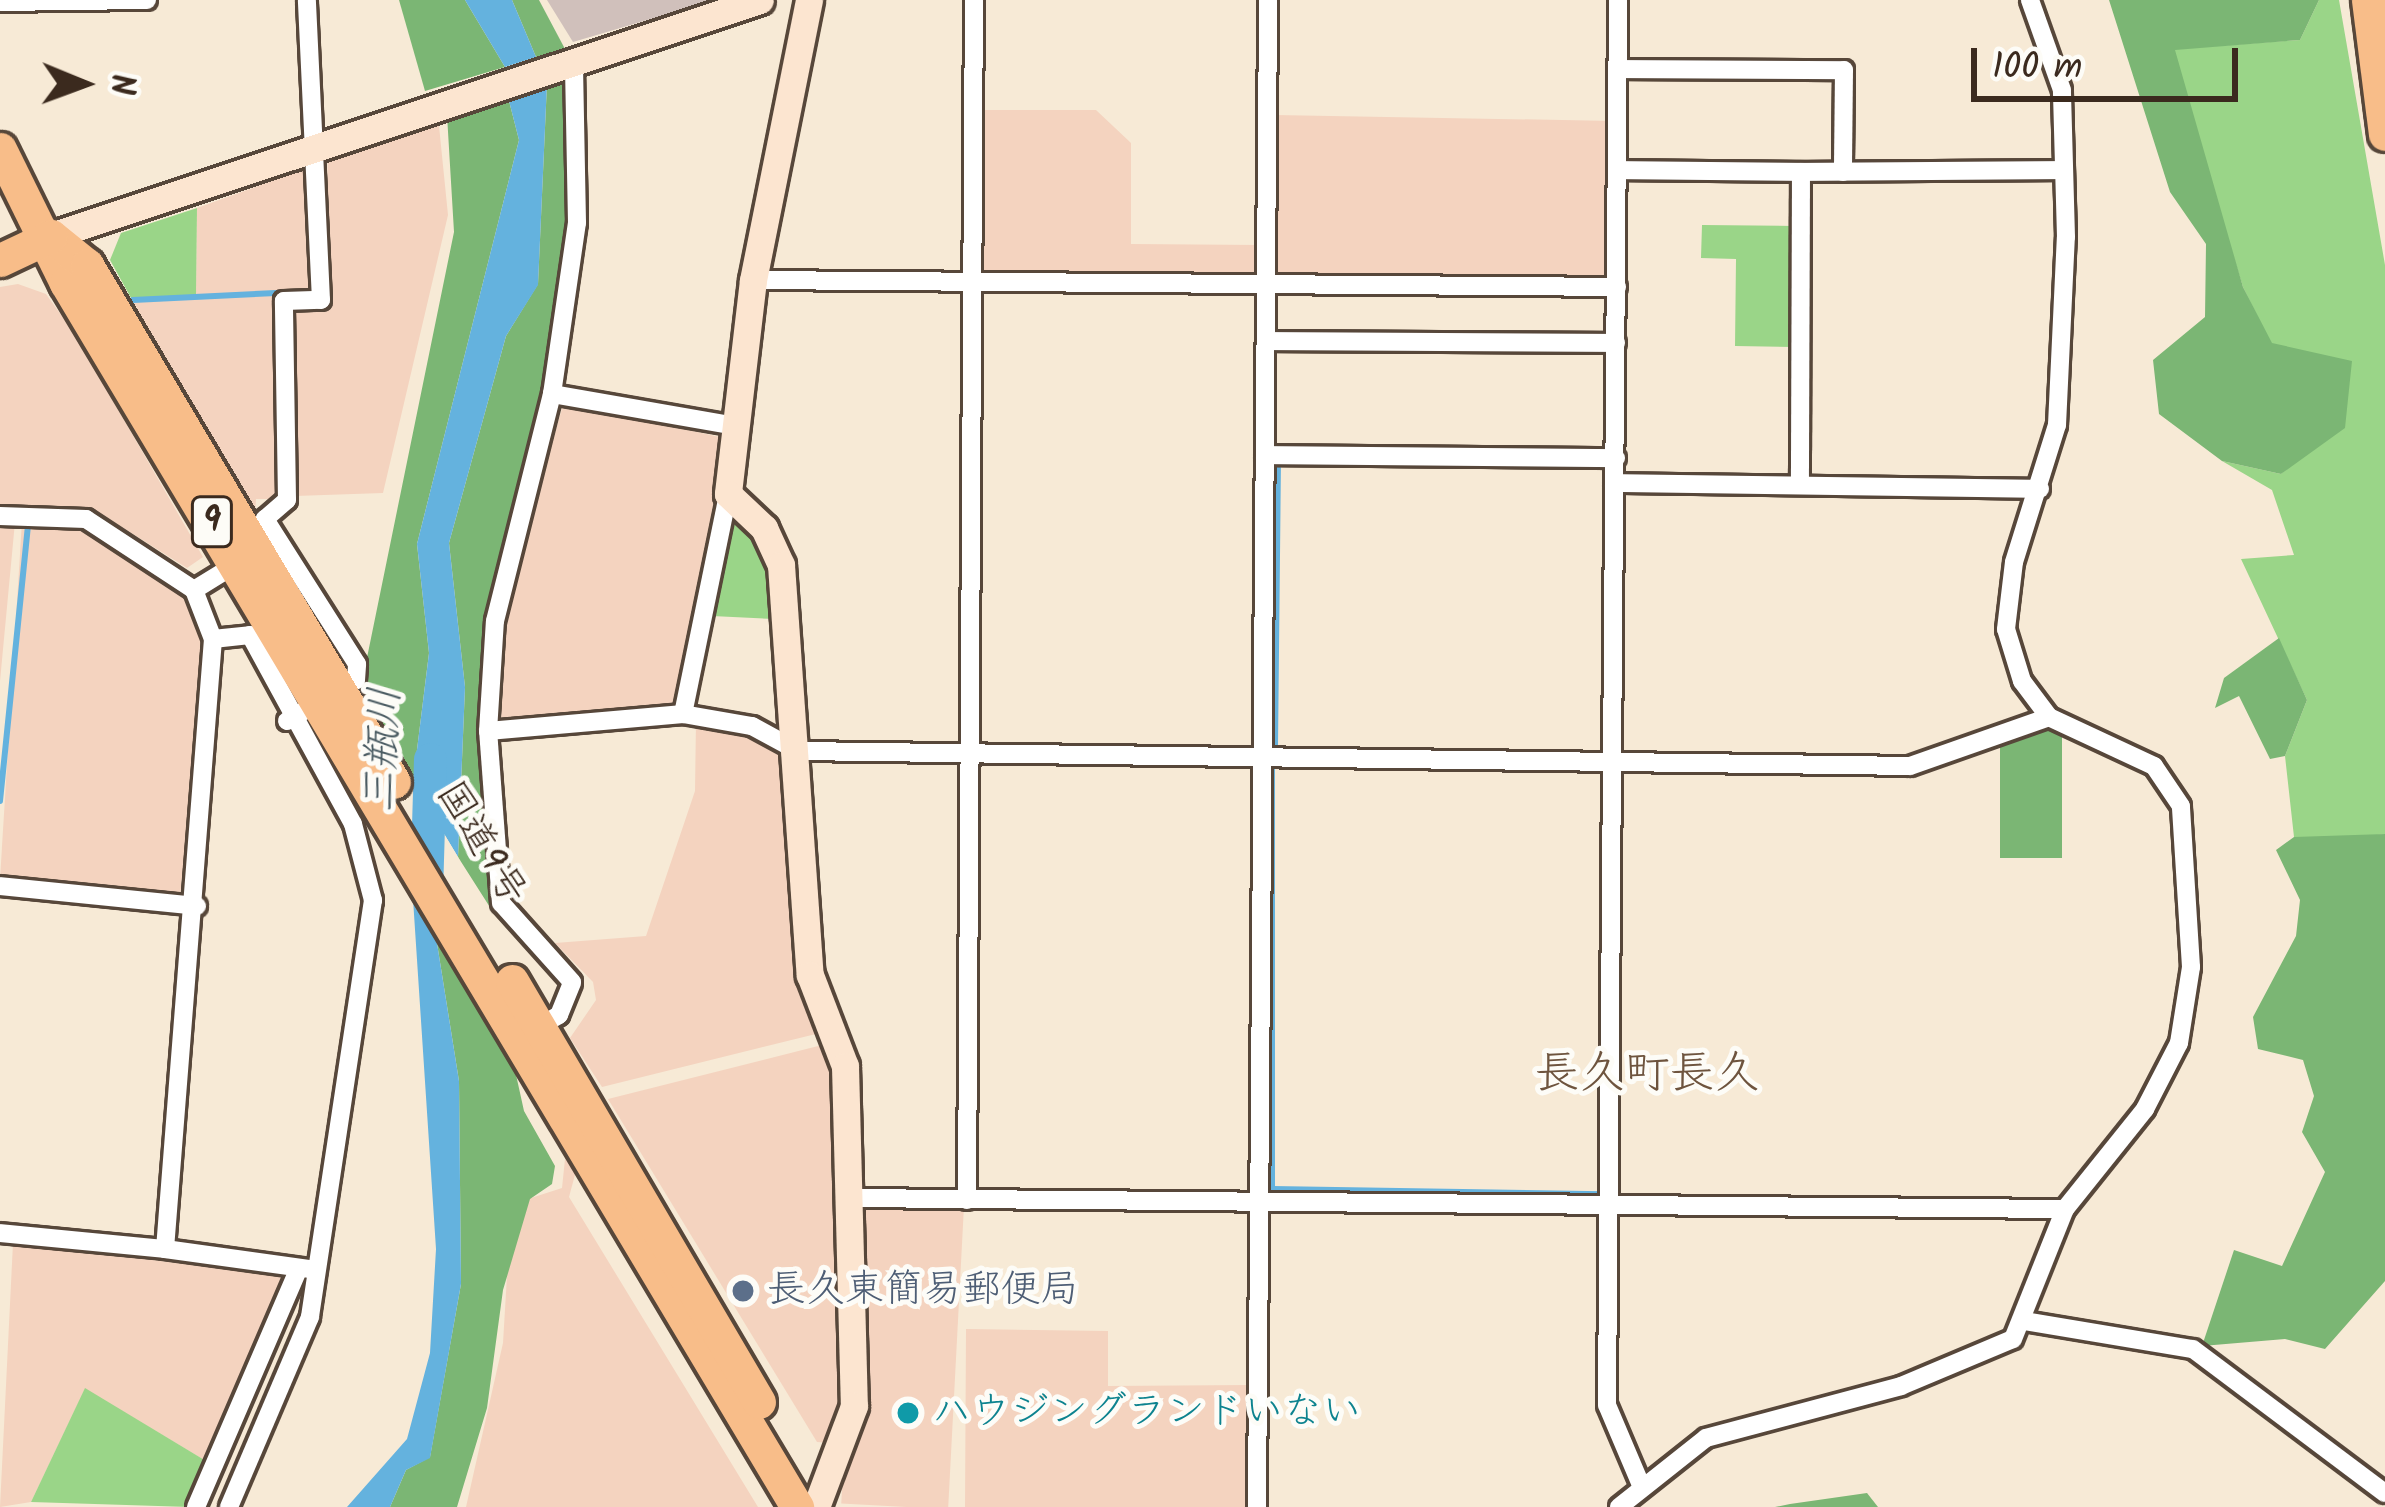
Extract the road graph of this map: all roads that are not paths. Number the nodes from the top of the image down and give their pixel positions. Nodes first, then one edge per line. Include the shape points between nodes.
1 (147, 0) edge
2 (307, 0) edge
3 (760, 0) edge
4 (809, 0) edge
5 (974, 0) edge
6 (1268, 0) edge
7 (1618, 0) edge
8 (2030, 0) edge
9 (2368, 0) edge
10 (4, 1) edge
11 (567, 63) junction
12 (1618, 70) junction
13 (2385, 134) edge
14 (314, 142) junction
15 (0, 149) edge
16 (1618, 170) junction
17 (2062, 170) junction
18 (1801, 172) junction
19 (1843, 172) junction
20 (52, 236) junction
21 (0, 260) edge
22 (753, 280) junction
23 (972, 280) junction
24 (1266, 285) junction
25 (1617, 287) junction
26 (1266, 341) junction
27 (1616, 343) junction
28 (552, 394) junction
29 (736, 427) junction
30 (1264, 455) junction
31 (1616, 458) junction
32 (1615, 483) junction
33 (1800, 485) junction
34 (2040, 489) junction
35 (728, 494) junction
36 (0, 516) edge
37 (247, 558) junction
38 (194, 590) junction
39 (213, 639) junction
40 (330, 695) junction
41 (683, 714) junction
42 (2049, 717) junction
43 (287, 721) junction
44 (488, 730) junction
45 (798, 751) junction
46 (968, 757) junction
47 (1260, 760) junction
48 (1613, 766) junction
49 (0, 886) edge
50 (196, 906) junction
51 (525, 1025) junction
52 (850, 1198) junction
53 (968, 1200) junction
54 (1257, 1201) junction
55 (1609, 1204) junction
56 (2065, 1209) junction
57 (0, 1233) edge
58 (165, 1249) junction
59 (298, 1268) junction
60 (320, 1270) junction
61 (2025, 1321) junction
62 (1641, 1485) junction
63 (2385, 1493) edge
64 (814, 1506) edge
65 (196, 1507) edge
66 (229, 1507) edge
67 (1257, 1507) edge
68 (1619, 1507) edge

1 - 10 street
2 - 14 street
3 - 11 street
4 - 22 street
5 - 23 street
6 - 24 street
7 - 12 street
8 - 17 street via 2062,90
9 - 13 highway
11 - 14 street
11 - 28 street via 577,223
12 - 16 street
12 - 19 street via 1844,70
14 - 20 street
14 - 40 street via 320,300 284,302 286,500 265,519 357,664
15 - 20 highway, 国道9号 / 9
16 - 18 street
16 - 25 street
17 - 19 street
17 - 34 street via 2057,425
18 - 19 street
18 - 33 street
20 - 21 highway
20 - 37 highway, 国道9号 / 9 via 87,266
22 - 23 street
22 - 29 street
23 - 24 street
23 - 46 street
24 - 25 street
24 - 26 street
25 - 27 street
26 - 27 street
26 - 30 street
27 - 31 street
28 - 29 street
28 - 44 street via 495,621
29 - 35 street
30 - 31 street
30 - 47 street
31 - 32 street
32 - 33 street
32 - 48 street
33 - 34 street
34 - 42 street via 2006,629 2022,681
35 - 41 street
35 - 45 street via 764,529 781,565
36 - 38 street via 86,519
37 - 38 street
37 - 40 highway, 国道9号 / 9
38 - 39 street
39 - 43 street via 250,634
39 - 50 street
40 - 43 street
40 - 51 highway, 国道9号 / 9 via 381,805
40 - 51 highway, 国道9号 / 9 via 370,742 513,982
41 - 44 street
41 - 45 street via 752,726
42 - 48 street via 1910,766
42 - 56 street via 2154,766 2187,836 2190,993 2179,1043 2145,1109
43 - 60 street via 353,824 373,900
44 - 51 street via 501,903 572,982 559,1015
45 - 46 street
45 - 52 street via 810,975 845,1066
46 - 47 street
46 - 53 street
47 - 48 street
47 - 54 street
48 - 55 street
49 - 50 street
50 - 58 street
51 - 64 highway, 国道9号 / 9
52 - 53 street
52 - 64 street via 854,1406
53 - 54 street
54 - 55 street
54 - 67 street
55 - 56 street
55 - 62 street via 1607,1405
56 - 61 street
57 - 58 street
58 - 59 street
59 - 60 street
59 - 65 street
60 - 66 street
61 - 62 street via 1962,1366 1706,1438
61 - 63 street via 2193,1349
62 - 68 street

